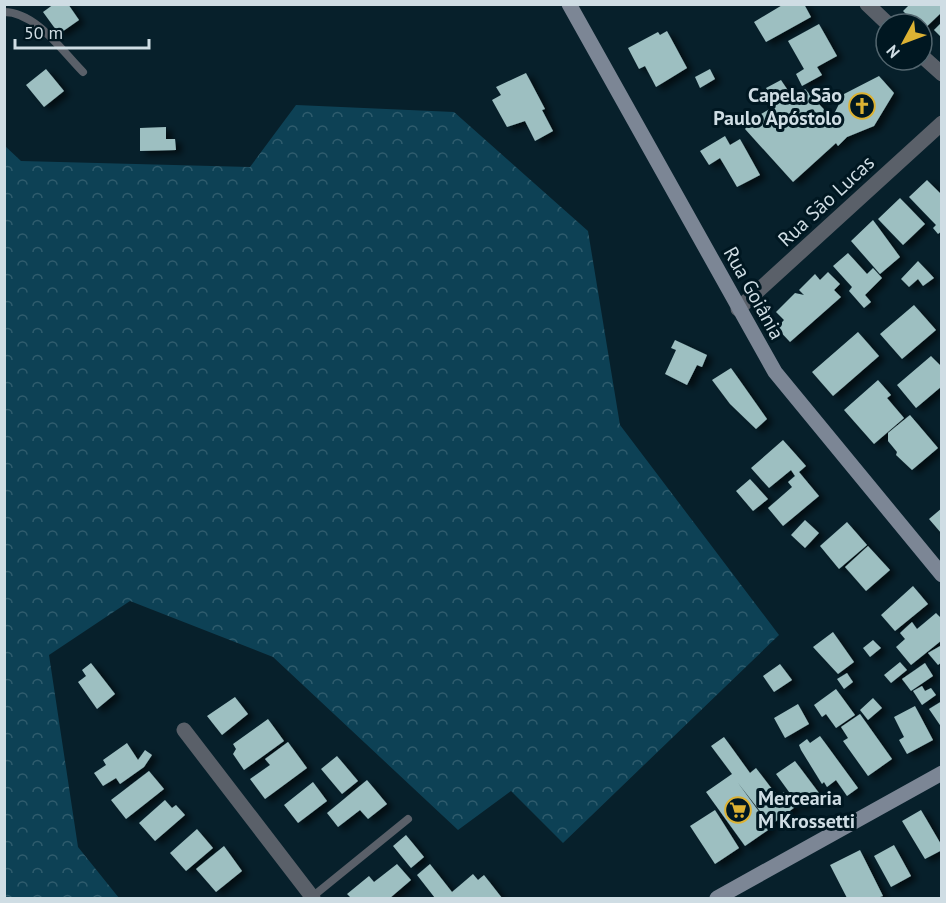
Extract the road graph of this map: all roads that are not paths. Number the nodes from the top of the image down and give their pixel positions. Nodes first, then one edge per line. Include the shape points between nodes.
1 (569, 4) edge
2 (4, 12) edge
3 (83, 72) dead end
4 (942, 123) edge
5 (738, 309) junction
6 (942, 575) edge
7 (184, 730) dead end
8 (942, 772) edge
9 (408, 819) dead end
10 (313, 898) edge
11 (717, 898) edge

1 - 5 street, Rua Goiânia
2 - 3 lane via 24,16
4 - 5 street, Rua São Lucas
5 - 6 street, Rua Goiânia via 792,395
7 - 10 street
8 - 11 street
9 - 10 lane

